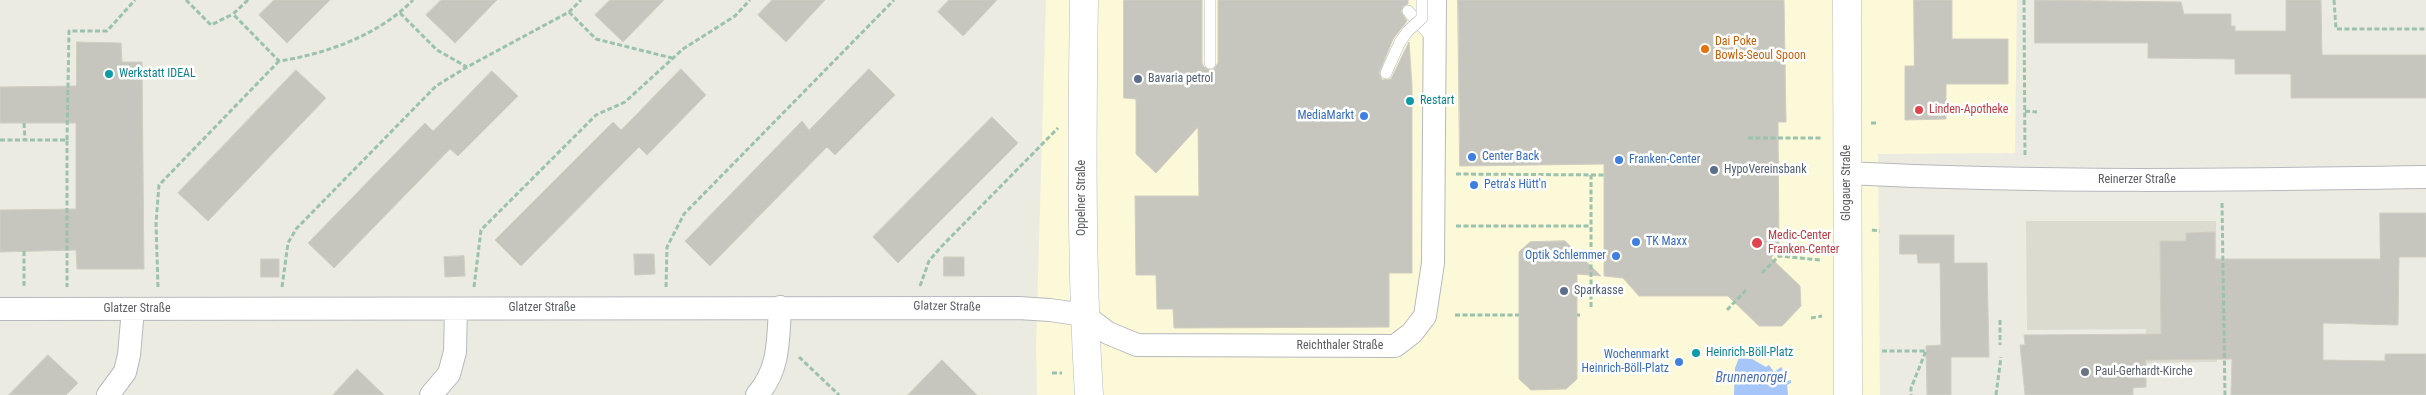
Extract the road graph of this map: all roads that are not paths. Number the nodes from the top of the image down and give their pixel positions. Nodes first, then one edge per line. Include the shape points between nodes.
1 (1084, 0) edge
2 (1210, 0) edge
3 (1422, 0) edge
4 (1435, 0) edge
5 (1847, 0) edge
6 (1408, 11) dead end
7 (1435, 42) junction
8 (1210, 63) dead end
9 (1386, 72) dead end
10 (1847, 173) junction
11 (2426, 177) edge
12 (780, 307) junction
13 (0, 308) edge
14 (133, 309) junction
15 (464, 309) junction
16 (1084, 315) junction
17 (108, 395) edge
18 (431, 395) edge
19 (757, 395) edge
20 (1089, 395) edge
21 (1848, 395) edge

1 - 16 street, Oppelner Straße
2 - 8 lane
3 - 9 lane, bridge via 1422,18 1400,42
4 - 7 street, Reichthaler Straße
5 - 10 street, Glogauer Straße
6 - 7 lane
7 - 16 street, Reichthaler Straße via 1433,263 1425,316 1412,333 1395,346 1137,345 1108,332
10 - 11 street, Reinerzer Straße via 2022,180
10 - 21 street, Glogauer Straße
12 - 15 street, Glatzer Straße
12 - 16 street, Glatzer Straße via 1018,308
12 - 19 street via 775,365
13 - 14 street, Glatzer Straße
14 - 15 street, Glatzer Straße
14 - 17 street via 126,372
15 - 18 street via 449,374
16 - 20 street, Oppelner Straße

